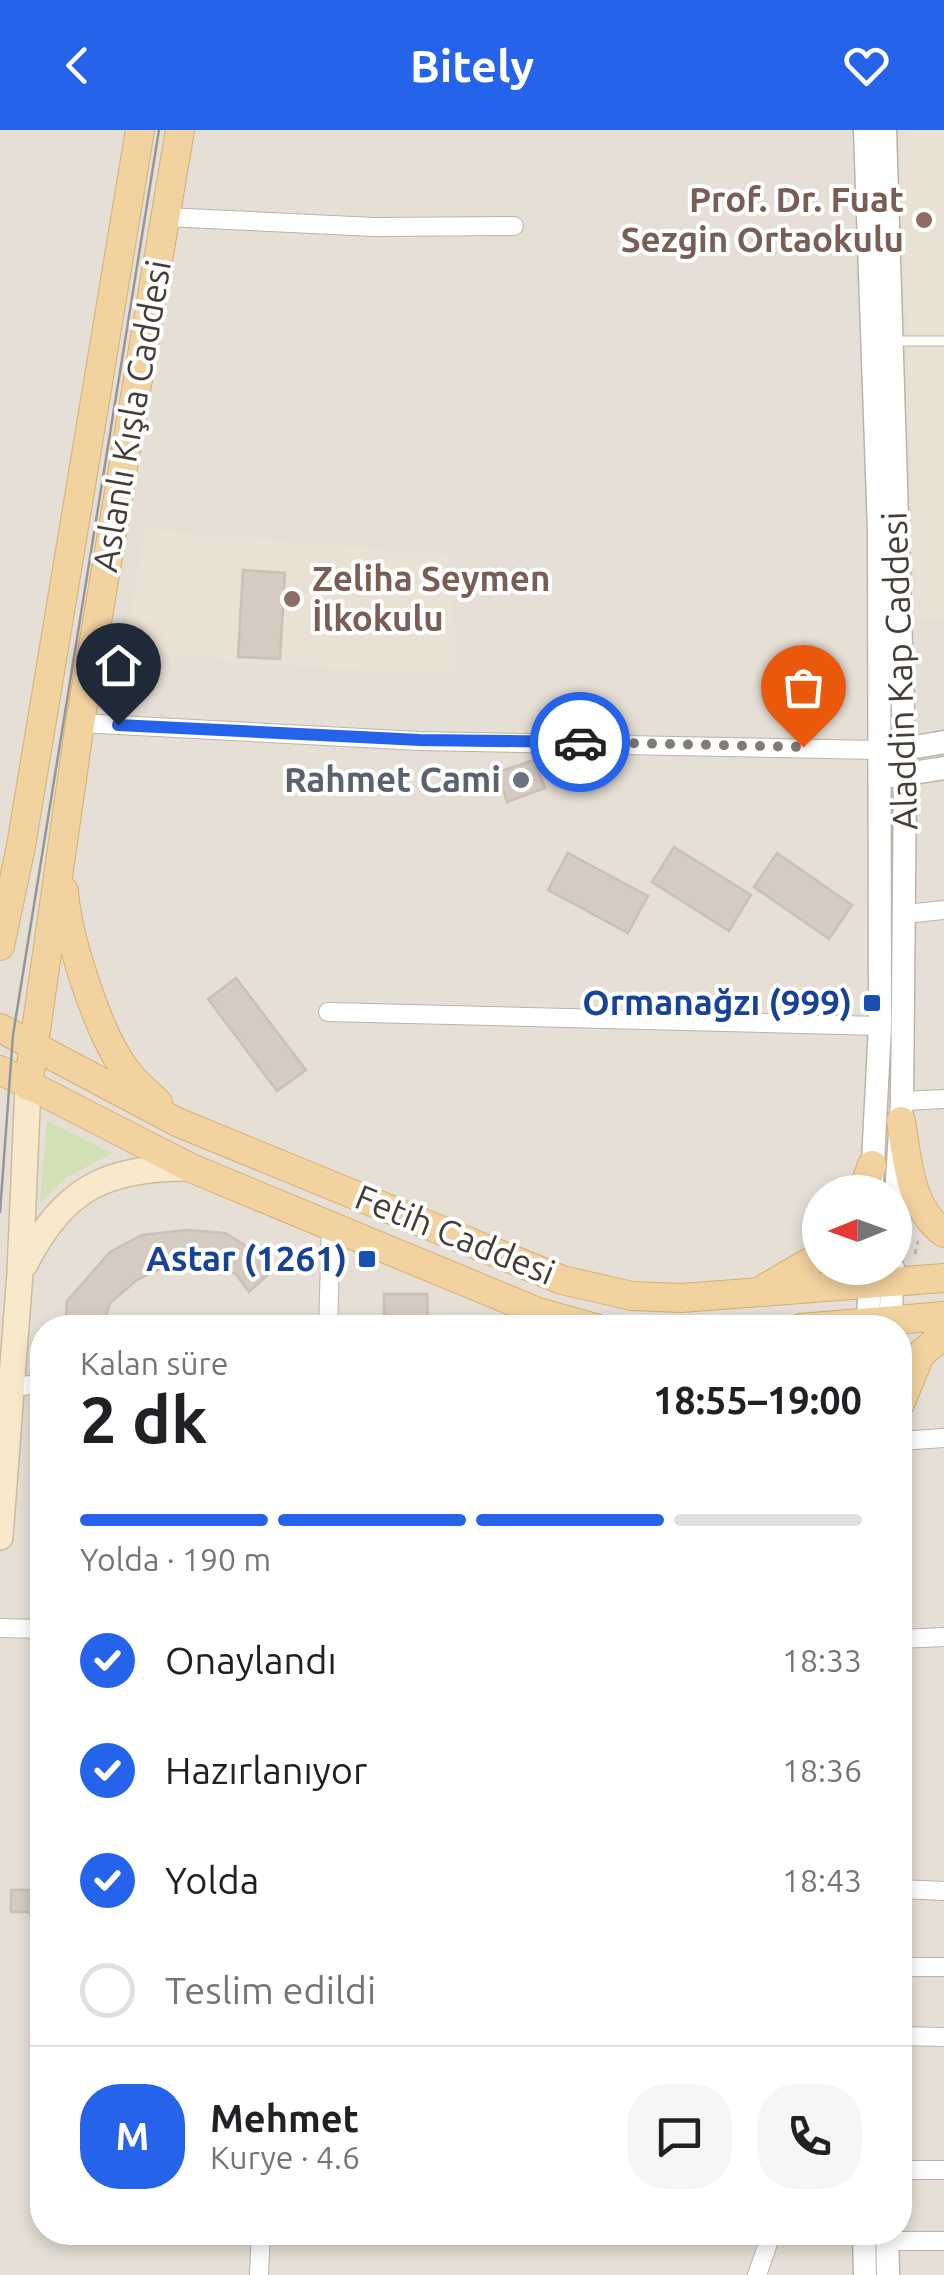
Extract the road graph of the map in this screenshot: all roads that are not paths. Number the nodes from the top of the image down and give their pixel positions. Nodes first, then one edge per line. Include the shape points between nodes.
1 (140, 130) edge
2 (180, 130) edge
3 (865, 130) edge
4 (885, 130) edge
5 (165, 217) junction
6 (514, 226) dead end
7 (890, 341) junction
8 (944, 342) edge
9 (80, 723) junction
10 (944, 742) edge
11 (878, 750) junction
12 (903, 751) junction
13 (944, 768) edge
14 (879, 776) junction
15 (904, 776) junction
16 (21, 846) junction
17 (62, 848) junction
18 (0, 886) edge
19 (944, 910) edge
20 (906, 914) junction
21 (0, 946) edge
22 (328, 1012) dead end
23 (880, 1026) junction
24 (0, 1028) edge
25 (31, 1044) junction
26 (0, 1070) edge
27 (28, 1086) junction
28 (944, 1099) edge
29 (902, 1111) junction
30 (176, 1122) junction
31 (191, 1168) junction
32 (872, 1175) edge
33 (898, 1175) edge
34 (331, 1229) junction
35 (944, 1233) edge
36 (802, 1266) edge
37 (20, 1273) junction
38 (912, 1277) edge
39 (944, 1278) edge
40 (822, 1285) edge
41 (881, 1285) edge
42 (749, 1296) junction
43 (328, 1315) edge
44 (549, 1315) edge
45 (879, 1315) edge
46 (944, 1316) edge
47 (912, 1320) edge
48 (944, 1334) edge
49 (912, 1375) edge
50 (30, 1385) edge
51 (10, 1387) junction
52 (944, 1438) edge
53 (912, 1440) edge
54 (0, 1537) edge
55 (0, 1628) edge
56 (30, 1629) edge
57 (944, 1636) edge
58 (912, 1638) edge
59 (912, 1890) edge
60 (944, 1891) edge
61 (912, 1967) edge
62 (944, 1967) edge
63 (912, 2036) edge
64 (944, 2037) edge
65 (912, 2170) edge
66 (944, 2170) edge
67 (912, 2239) edge
68 (944, 2240) edge
69 (260, 2245) edge
70 (767, 2245) edge
71 (864, 2245) edge
72 (891, 2245) edge
73 (259, 2275) edge
74 (757, 2275) edge
75 (865, 2275) edge
76 (888, 2275) edge

1 - 16 main road, Aslanlı Kışla Caddesi
2 - 5 main road, Aslanlı Kışla Caddesi
3 - 11 street, Aladdin Kap Caddesi via 879,531
4 - 7 street, Aladdin Kap Caddesi
5 - 6 street
5 - 9 main road, Aslanlı Kışla Caddesi
7 - 8 lane
7 - 12 street, Aladdin Kap Caddesi
9 - 11 street via 420,740
9 - 17 main road, Aslanlı Kışla Caddesi
10 - 12 street
11 - 12 street
11 - 14 street, Aladdin Kap Caddesi
12 - 15 street, Aladdin Kap Caddesi
13 - 15 street
14 - 15 street
14 - 23 street, Aladdin Kap Caddesi
15 - 20 street, Aladdin Kap Caddesi
16 - 18 main road
16 - 21 main road, Aslanlı Kışla Caddesi
17 - 25 main road, Aslanlı Kışla Caddesi
17 - 30 main road via 66,916 98,1011 124,1068
19 - 20 street
20 - 29 street, Aladdin Kap Caddesi
22 - 23 street
23 - 32 street, Aladdin Kap Caddesi
24 - 25 main road, Fetih Caddesi
25 - 27 main road, Aslanlı Kışla Caddesi
25 - 30 main road, Fetih Caddesi
26 - 27 main road, Fetih Caddesi
27 - 31 main road, Fetih Caddesi
27 - 37 main road, Aslanlı Kışla Caddesi
28 - 29 street
29 - 33 street, Aladdin Kap Caddesi
29 - 35 main road via 922,1214
30 - 42 main road, Fetih Caddesi via 562,1280 632,1296
31 - 34 main road, Fetih Caddesi
31 - 37 main road via 133,1170 76,1194 44,1226
34 - 43 street
34 - 44 main road, Fetih Caddesi
36 - 42 main road
37 - 51 main road, Aslanlı Kışla Caddesi
38 - 39 main road, Fetih Caddesi
40 - 42 main road, Fetih Caddesi
41 - 45 street
46 - 47 main road
48 - 49 main road via 920,1356
50 - 51 street
51 - 54 main road, Aslanlı Kışla Caddesi
52 - 53 street
55 - 56 street
57 - 58 street
59 - 60 street
61 - 62 street
63 - 64 street
65 - 66 street
67 - 68 street
69 - 73 street
70 - 74 street
71 - 75 street
72 - 76 street

